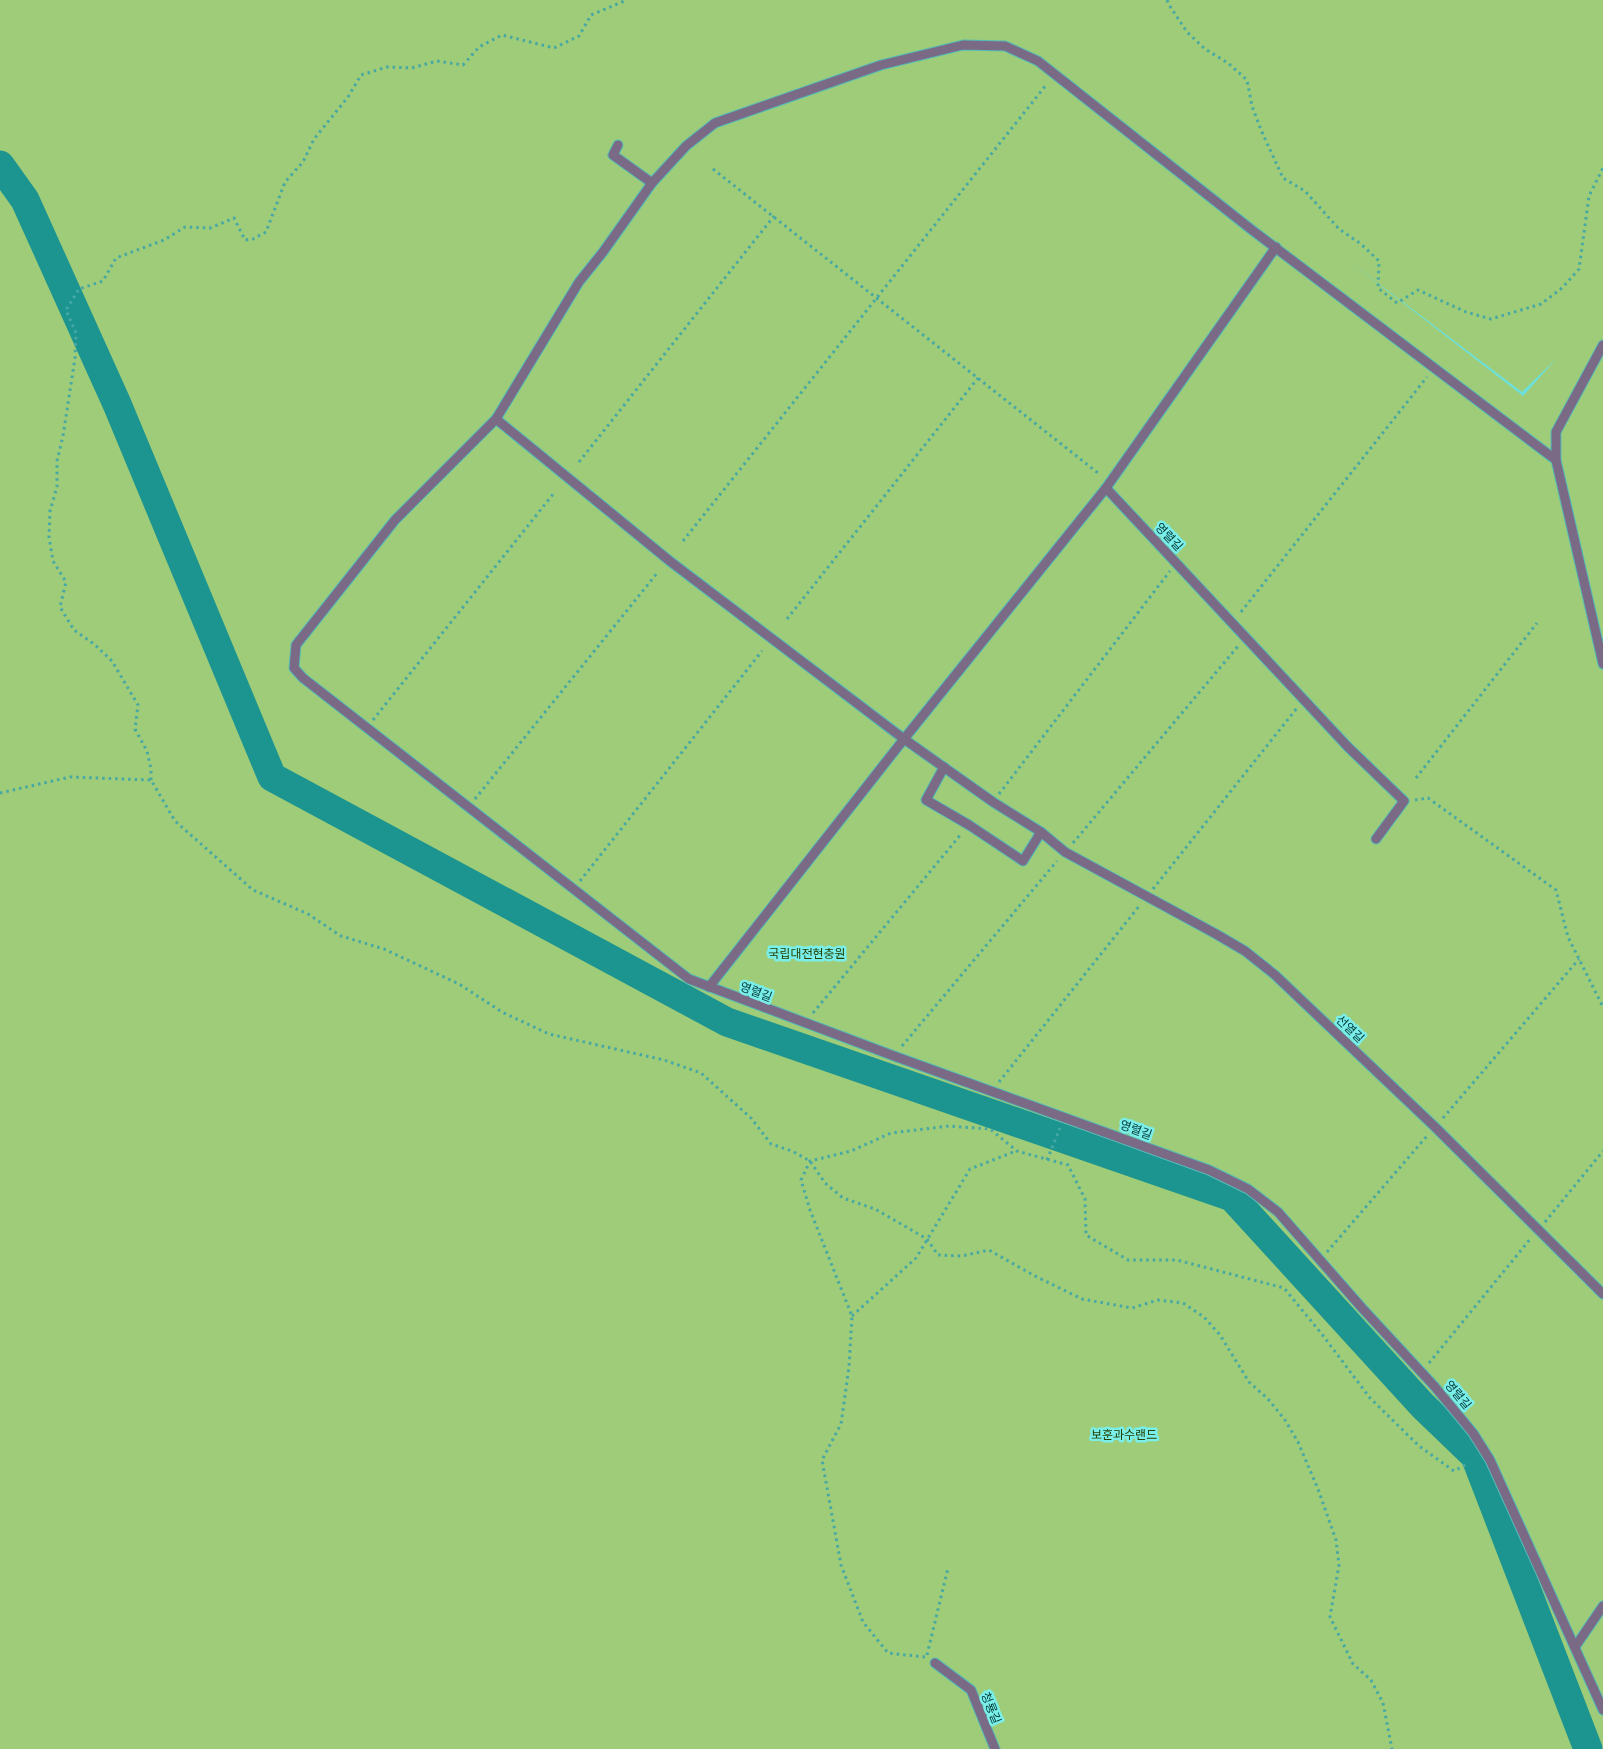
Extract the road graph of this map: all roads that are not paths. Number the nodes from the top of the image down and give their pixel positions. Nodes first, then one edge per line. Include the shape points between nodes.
1 (618, 145) dead end
2 (652, 183) junction
3 (1276, 247) junction
4 (1603, 345) edge
5 (496, 419) junction
6 (1556, 460) junction
7 (1106, 488) junction
8 (1603, 664) edge
9 (904, 739) junction
10 (944, 767) junction
11 (1041, 832) junction
12 (1376, 839) dead end
13 (709, 987) junction
14 (1603, 1294) edge
15 (1603, 1606) edge
16 (1575, 1647) junction
17 (935, 1663) dead end
18 (1603, 1710) edge
19 (995, 1749) edge

1 - 2 lane via 613,155
2 - 3 lane via 686,146 715,123 881,65 963,45 1005,46 1038,61
2 - 5 lane via 579,282
3 - 6 lane
3 - 7 lane
4 - 6 lane via 1556,432
5 - 9 lane via 671,562
5 - 13 lane, 영렬길 via 395,520 296,645 294,668 367,729 689,979
6 - 8 lane
7 - 9 lane
7 - 12 lane, 영렬길 via 1348,747 1404,801
9 - 10 lane
9 - 13 lane
10 - 11 lane
10 - 11 lane via 926,800 1023,860
11 - 14 lane, 선열길 via 1066,852 1245,951 1275,975 1435,1127
13 - 16 lane, 영렬길 via 1209,1170 1248,1189 1278,1212 1473,1433 1490,1460
15 - 16 lane
16 - 18 lane, 영렬길
17 - 19 lane, 청룡길 via 971,1690

